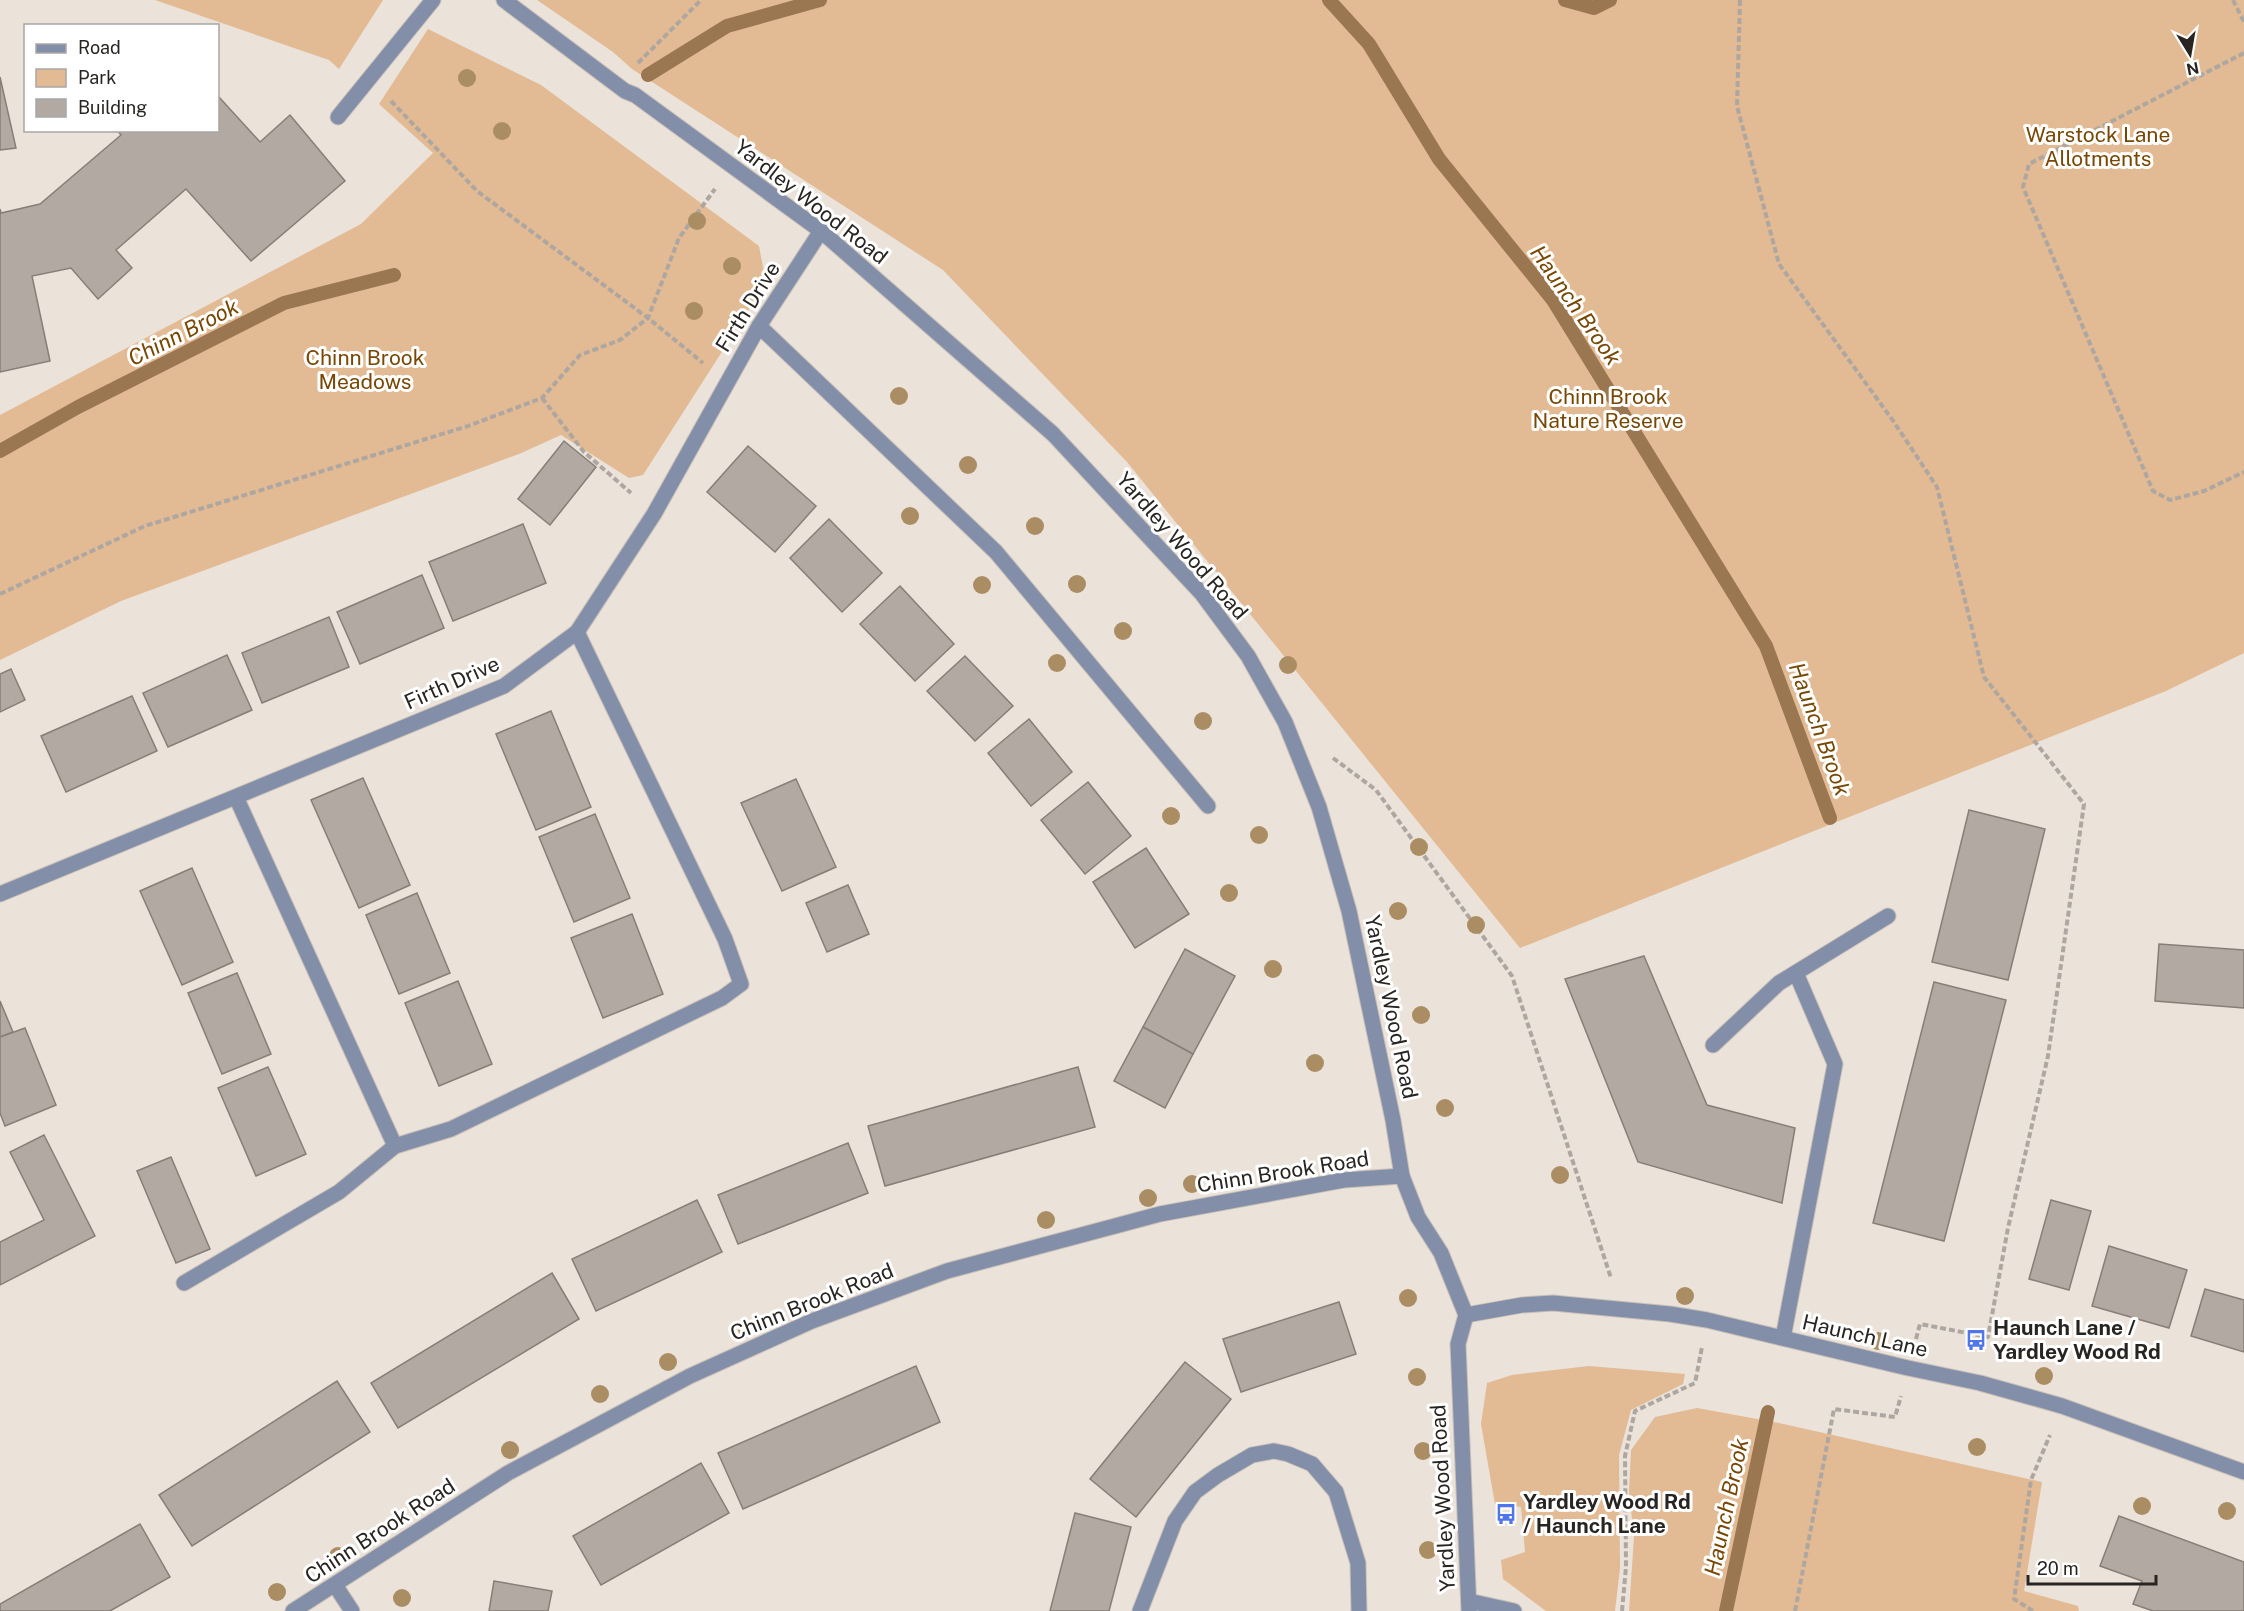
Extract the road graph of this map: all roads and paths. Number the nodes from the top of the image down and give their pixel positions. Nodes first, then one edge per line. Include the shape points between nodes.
1 (433, 0) edge
2 (504, 0) edge
3 (701, 0) edge
4 (1740, 0) edge
5 (2233, 0) edge
6 (2244, 22) edge
7 (2244, 53) edge
8 (369, 78) junction
9 (625, 91) junction
10 (338, 117) dead end
11 (732, 166) junction
12 (821, 231) junction
13 (648, 318) junction
14 (759, 326) junction
15 (727, 383) junction
16 (542, 398) junction
17 (2244, 472) edge
18 (654, 514) junction
19 (0, 594) edge
20 (577, 632) junction
21 (1330, 756) dead end
22 (236, 797) junction
23 (1208, 806) dead end
24 (0, 894) edge
25 (1888, 916) dead end
26 (1796, 973) junction
27 (1713, 1045) dead end
28 (395, 1146) junction
29 (1402, 1176) junction
30 (184, 1283) dead end
31 (1621, 1309) junction
32 (1466, 1315) junction
33 (1707, 1320) junction
34 (1783, 1338) junction
35 (1908, 1368) junction
36 (2062, 1406) junction
37 (2244, 1472) edge
38 (336, 1585) junction
39 (1469, 1606) edge
40 (293, 1611) edge
41 (352, 1611) edge
42 (1140, 1611) edge
43 (1359, 1611) edge
44 (1514, 1611) edge
45 (1622, 1611) edge
46 (1795, 1611) edge
47 (2033, 1611) edge

1 - 8 street
2 - 9 street, Yardley Wood Road
3 - 9 path via 632,69
4 - 35 path via 1737,106 1779,264 1937,487 1984,677 2084,804 2048,1056 2008,1227 1988,1337 1920,1324
5 - 6 path
7 - 17 path via 2029,164 2023,187 2153,491 2170,500 2204,491
8 - 10 street
8 - 13 path via 477,191
9 - 11 street, Yardley Wood Road
11 - 12 street, Yardley Wood Road
11 - 13 path via 679,238
12 - 14 street, Firth Drive
12 - 29 street, Yardley Wood Road via 1053,434 1202,594 1248,656 1285,722 1319,807 1349,911
13 - 15 path
13 - 16 path via 620,340 580,355
14 - 15 street, Firth Drive
14 - 23 street via 996,552
15 - 18 street, Firth Drive
16 - 18 path via 584,452
16 - 19 path via 468,426 145,526
18 - 20 street, Firth Drive
20 - 22 street, Firth Drive via 504,686
20 - 28 street via 725,939 741,984 722,998 451,1129
21 - 31 path via 1376,790 1512,976
22 - 24 street, Firth Drive
22 - 28 street
25 - 26 street
26 - 27 street via 1779,983
26 - 34 street via 1835,1064
28 - 30 street via 339,1192
29 - 32 street, Yardley Wood Road via 1418,1217 1441,1253
29 - 38 street, Chinn Brook Road via 1323,1184 1160,1214 947,1270 812,1321 690,1376 508,1473
31 - 32 street, Haunch Lane via 1553,1303
31 - 33 street, Haunch Lane
32 - 39 street, Yardley Wood Road via 1458,1344
33 - 34 street, Haunch Lane
33 - 45 path via 1695,1383 1635,1411 1625,1456 1626,1567
34 - 35 street, Haunch Lane
35 - 36 street, Haunch Lane
35 - 46 path via 1895,1417 1834,1409
36 - 37 street, Haunch Lane
36 - 47 path via 2031,1480 2014,1599
38 - 40 street, Chinn Brook Road
38 - 41 street
39 - 44 street
42 - 43 street via 1175,1521 1196,1492 1252,1455 1274,1451 1312,1464 1336,1492 1358,1563

